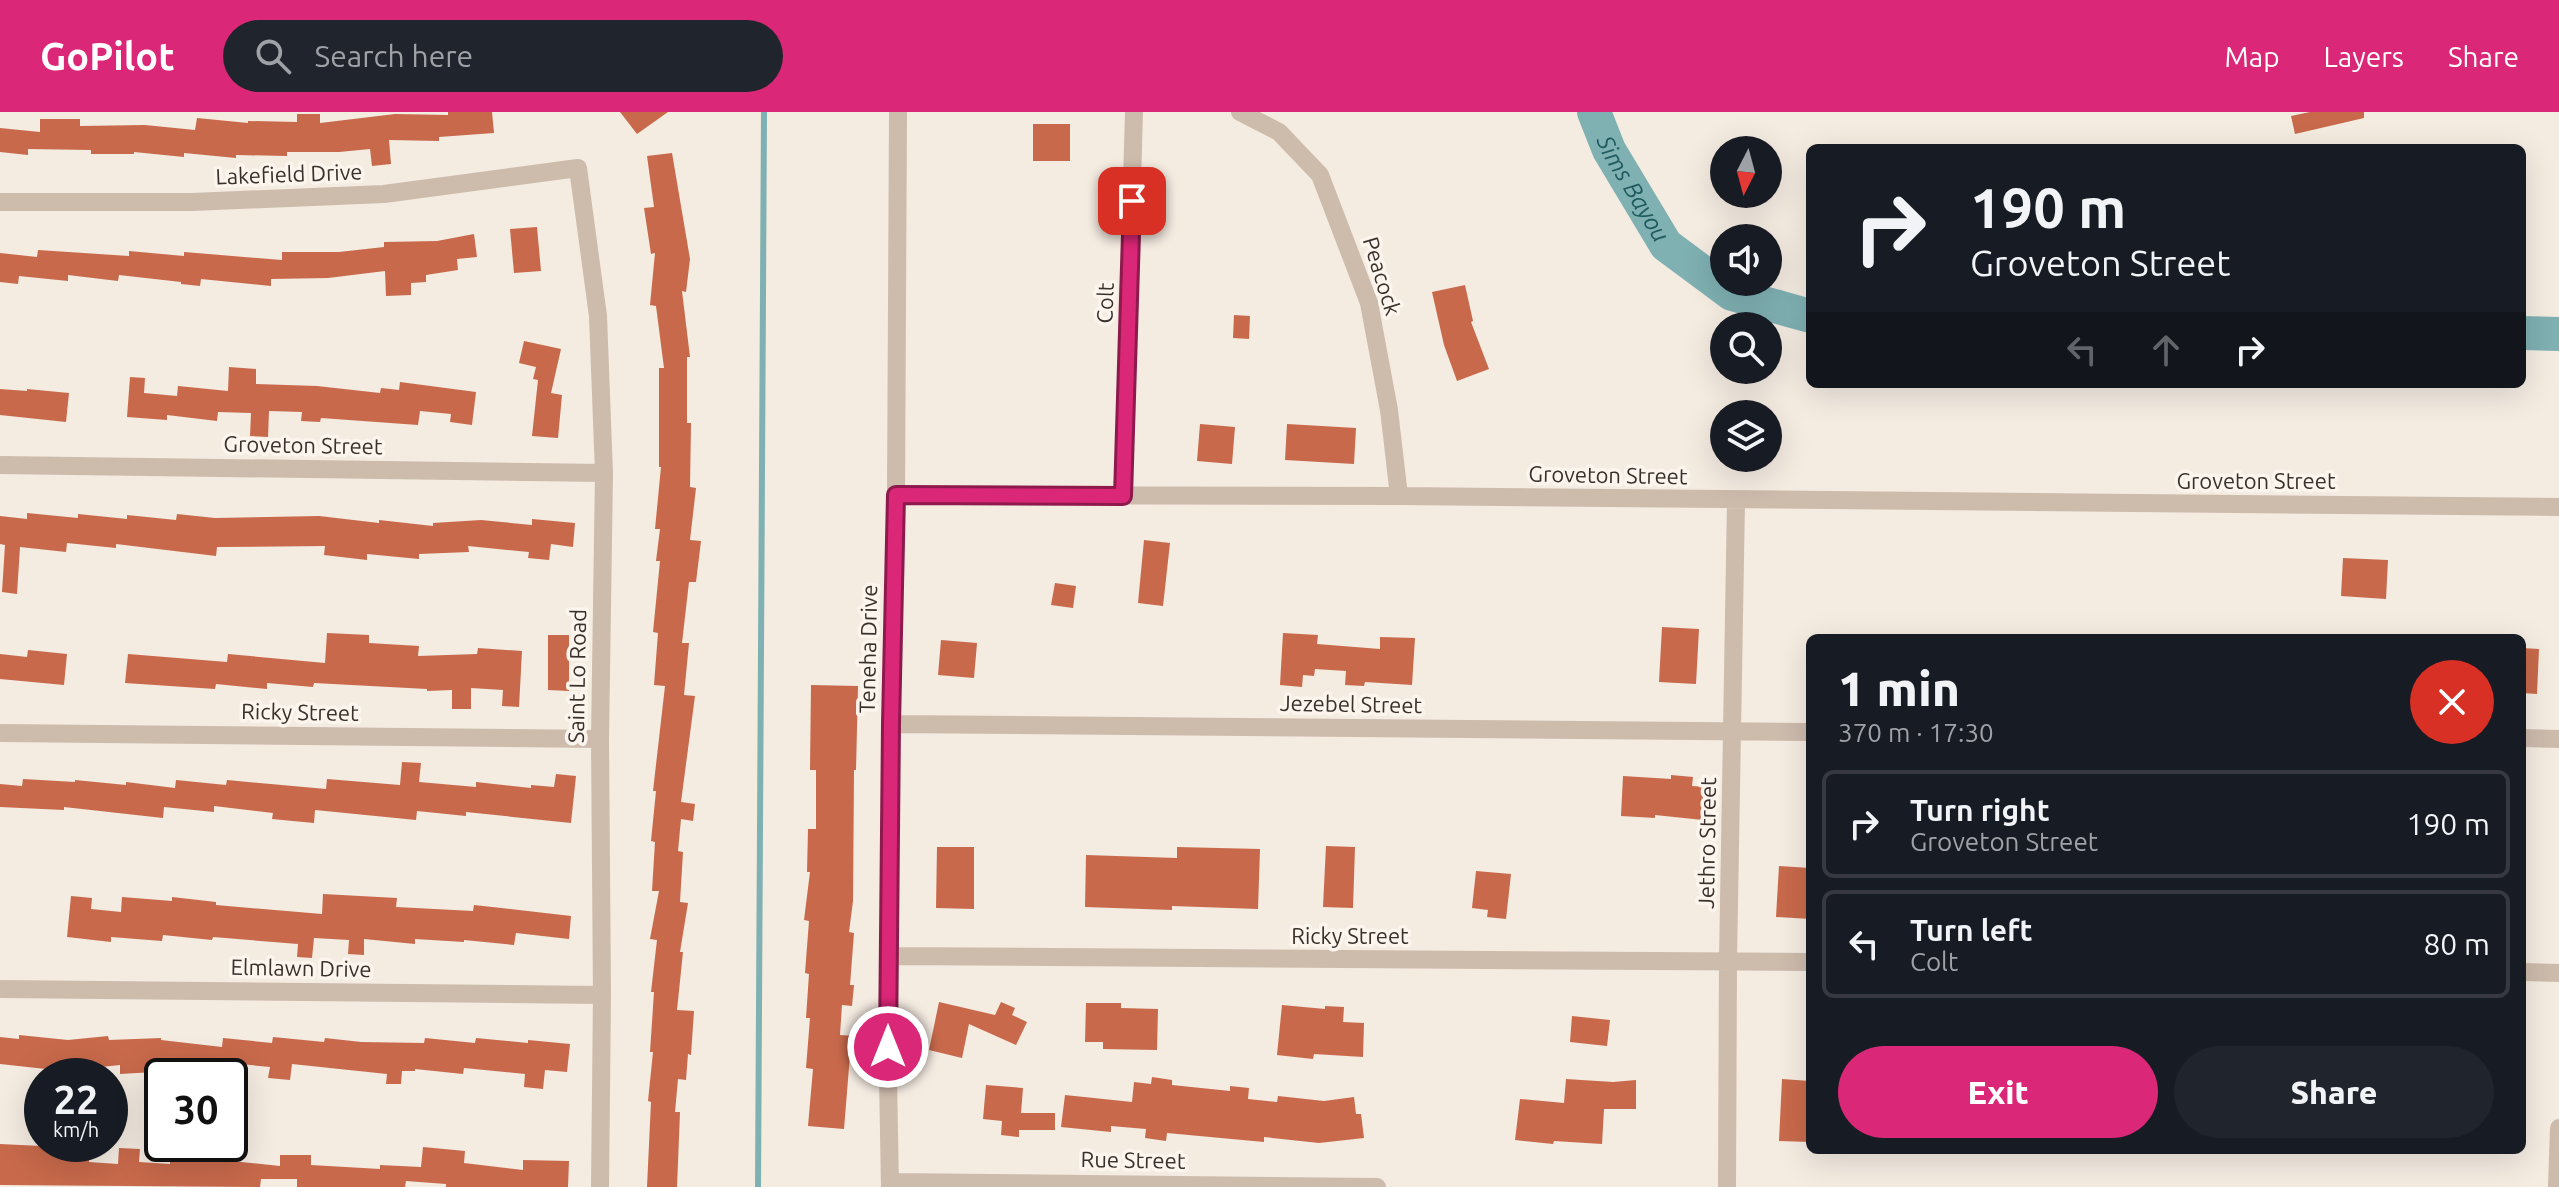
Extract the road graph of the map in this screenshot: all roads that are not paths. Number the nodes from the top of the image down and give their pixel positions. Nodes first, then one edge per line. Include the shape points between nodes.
1 (898, 112) edge
2 (1134, 112) edge
3 (1240, 112) edge
4 (578, 168) joint
5 (0, 202) edge
6 (0, 465) edge
7 (604, 473) junction
8 (896, 495) junction
9 (1123, 496) junction
10 (1399, 496) junction
11 (1736, 501) junction
12 (2559, 507) edge
13 (891, 724) junction
14 (1733, 732) junction
15 (1806, 732) edge
16 (0, 733) edge
17 (2526, 738) edge
18 (600, 739) junction
19 (2559, 739) edge
20 (889, 956) junction
21 (1728, 961) junction
22 (1806, 962) edge
23 (2526, 972) edge
24 (2559, 973) edge
25 (0, 989) edge
26 (602, 995) junction
27 (2559, 1128) edge
28 (890, 1184) edge
29 (600, 1187) edge
30 (1377, 1187) edge
31 (1727, 1187) edge
32 (2557, 1187) edge

1 - 8 street, Teneha Drive
2 - 9 street, Colt
3 - 10 street, Peacock via 1279,132 1320,175 1369,303
4 - 5 street, Lakefield Drive via 384,194
4 - 7 street, Saint Lo Road via 598,316
6 - 7 street, Groveton Street
7 - 18 street, Saint Lo Road
8 - 9 street, Groveton Street
8 - 13 street, Teneha Drive
9 - 10 street, Groveton Street
10 - 11 street, Groveton Street
11 - 12 street, Groveton Street
11 - 14 street, Jethro Street
13 - 14 street, Jezebel Street
13 - 20 street, Teneha Drive
14 - 15 street, Jezebel Street
14 - 21 street, Jethro Street
16 - 18 street, Ricky Street
17 - 19 street
18 - 26 street, Saint Lo Road
20 - 21 street, Ricky Street
20 - 28 street, Teneha Drive
21 - 22 street, Ricky Street
21 - 31 street, Jethro Street
23 - 24 street
25 - 26 street, Elmlawn Drive
26 - 29 street, Saint Lo Road
27 - 32 street
28 - 30 street, Rue Street

